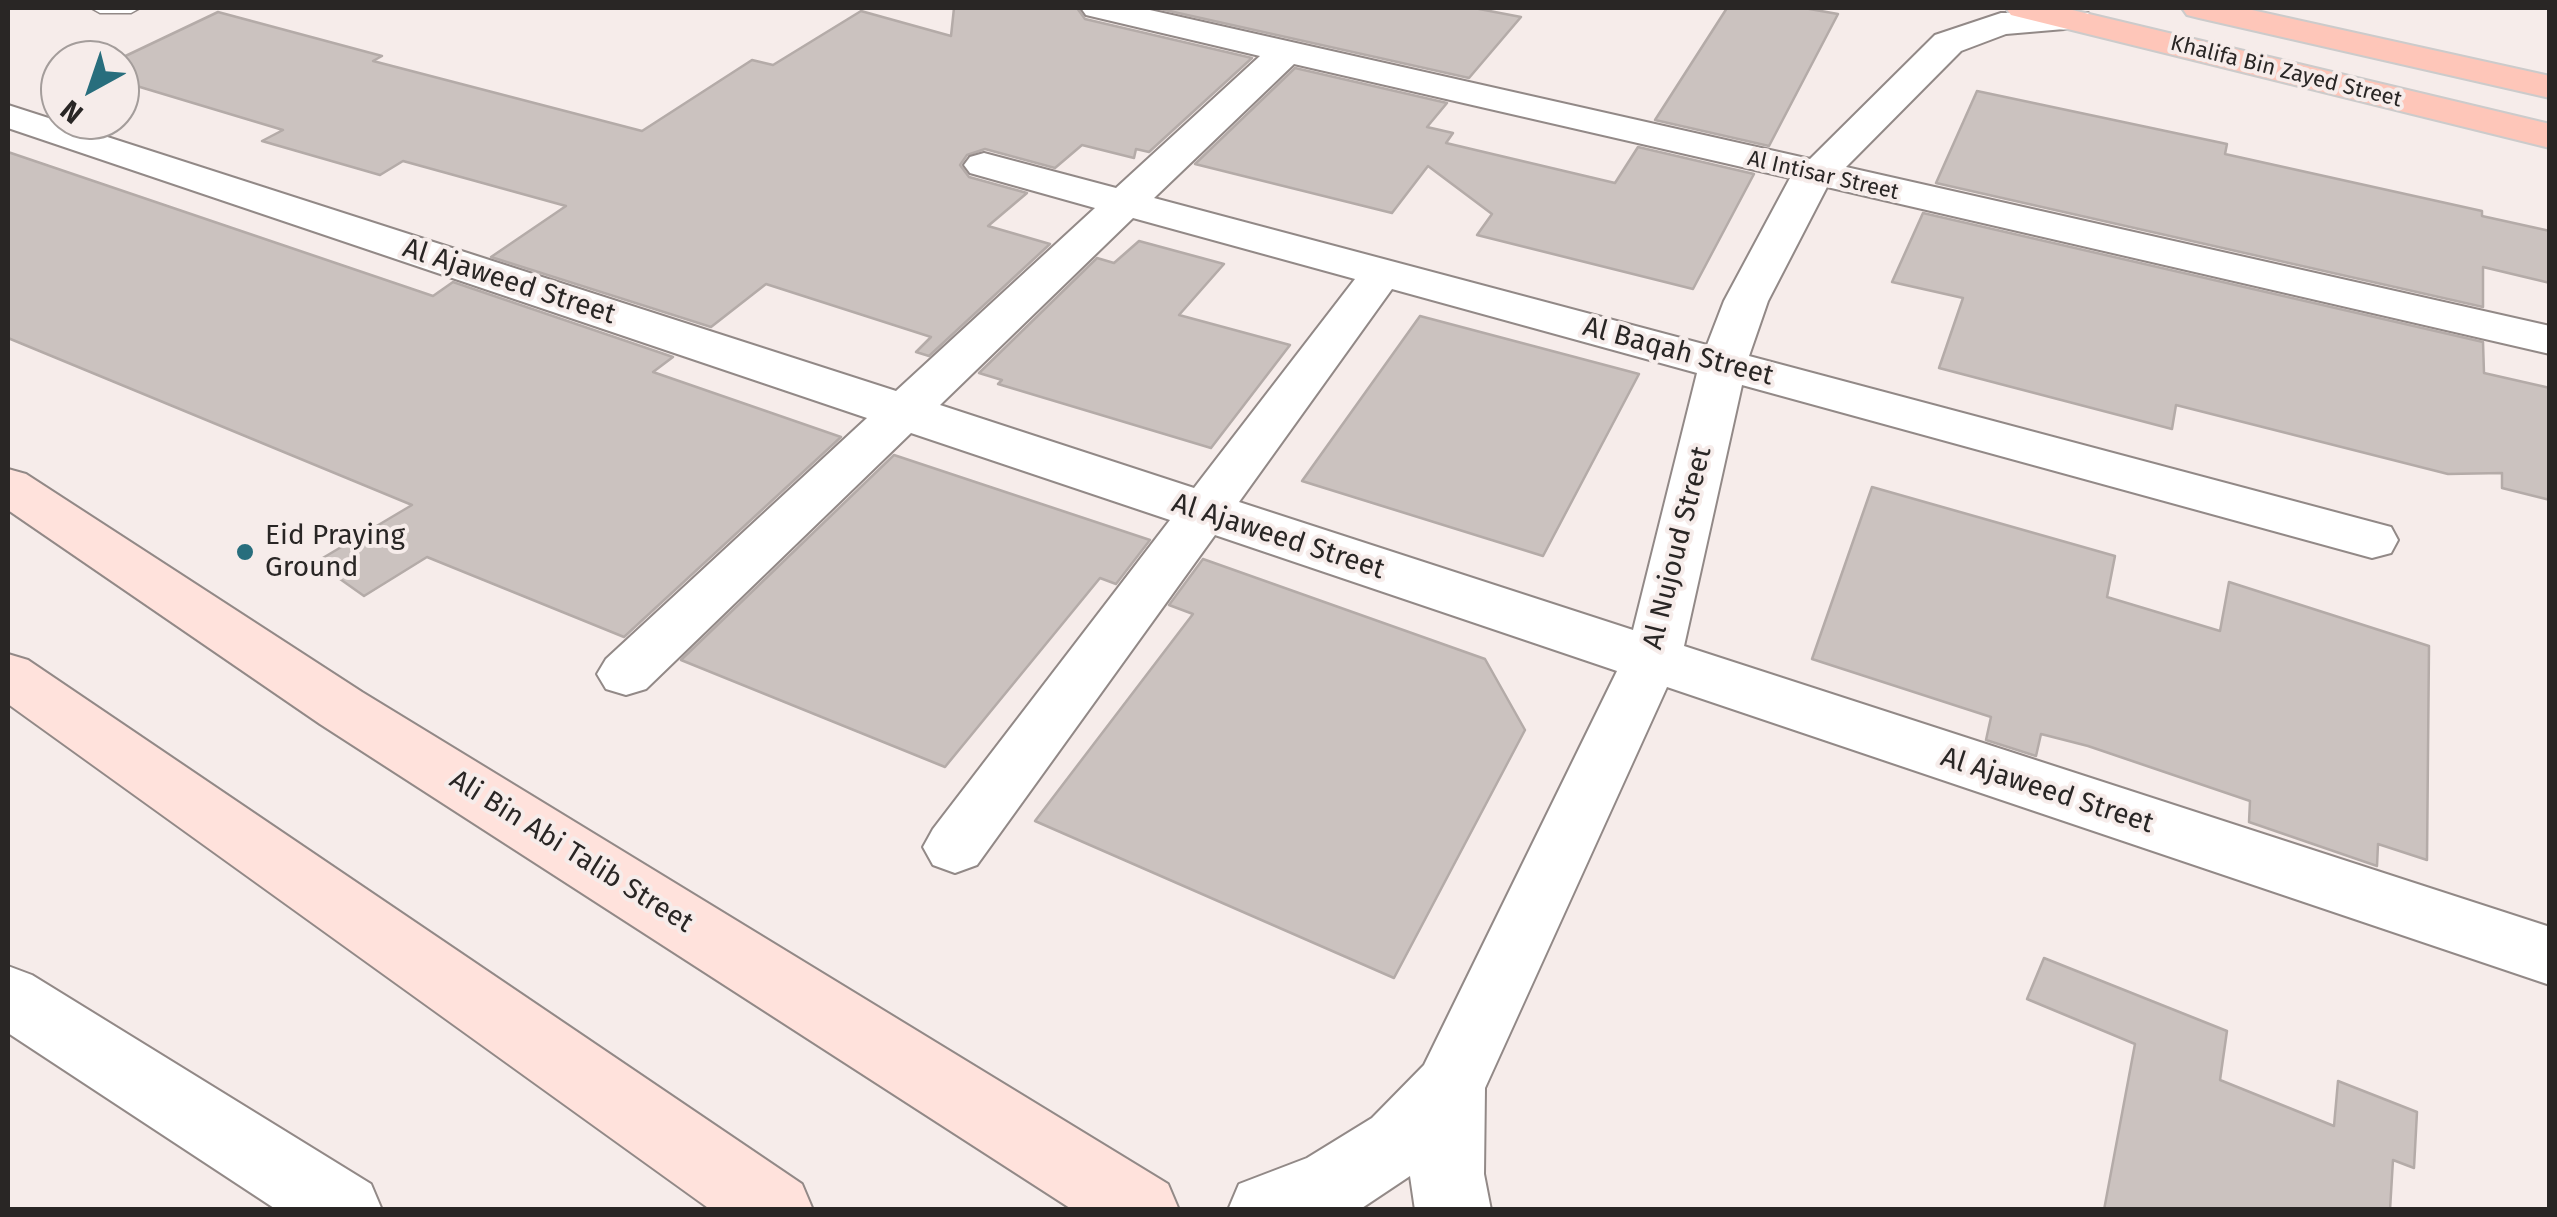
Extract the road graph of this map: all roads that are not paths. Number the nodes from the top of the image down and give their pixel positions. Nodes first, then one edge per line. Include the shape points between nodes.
1 (100, 8) edge
2 (131, 8) edge
3 (1098, 8) edge
4 (2023, 8) edge
5 (2199, 8) edge
6 (2076, 20) junction
7 (1941, 25) edge
8 (1287, 50) junction
9 (2550, 87) edge
10 (8, 116) edge
11 (2550, 136) edge
12 (984, 165) dead end
13 (1814, 174) junction
14 (1125, 203) junction
15 (1382, 272) junction
16 (2550, 340) edge
17 (1723, 364) junction
18 (903, 413) junction
19 (8, 486) edge
20 (1202, 511) junction
21 (2372, 540) dead end
22 (1650, 660) junction
23 (626, 674) dead end
24 (8, 675) edge
25 (954, 846) dead end
26 (2550, 956) edge
27 (8, 996) edge
28 (1449, 1088) junction
29 (344, 1210) edge
30 (775, 1210) edge
31 (1141, 1210) edge
32 (1266, 1210) edge
33 (1452, 1210) edge

1 - 2 lane
3 - 8 street, Al Intisar Street
4 - 6 main road, Khalifa Bin Zayed Street
5 - 9 main road, Khalifa Bin Zayed Street
6 - 7 street, Al Nujoud Street
6 - 11 main road, Khalifa Bin Zayed Street
7 - 13 street, Al Nujoud Street
8 - 13 street, Al Intisar Street
8 - 14 street
10 - 18 street, Al Ajaweed Street
12 - 14 street, Al Baqah Street
13 - 16 street, Al Intisar Street
13 - 17 street, Al Nujoud Street via 1780,227
14 - 15 street, Al Baqah Street
14 - 18 street
15 - 17 street, Al Baqah Street
15 - 20 street
17 - 21 street, Al Baqah Street
17 - 22 street, Al Nujoud Street
18 - 20 street, Al Ajaweed Street
18 - 23 street
19 - 31 main road, Ali Bin Abi Talib Street via 341,708
20 - 22 street, Al Ajaweed Street
20 - 25 street
22 - 26 street, Al Ajaweed Street
22 - 28 street, Al Nujoud Street
24 - 30 main road
27 - 29 street
28 - 32 street, Al Nujoud Street via 1398,1142 1330,1186
28 - 33 street, Al Nujoud Street

